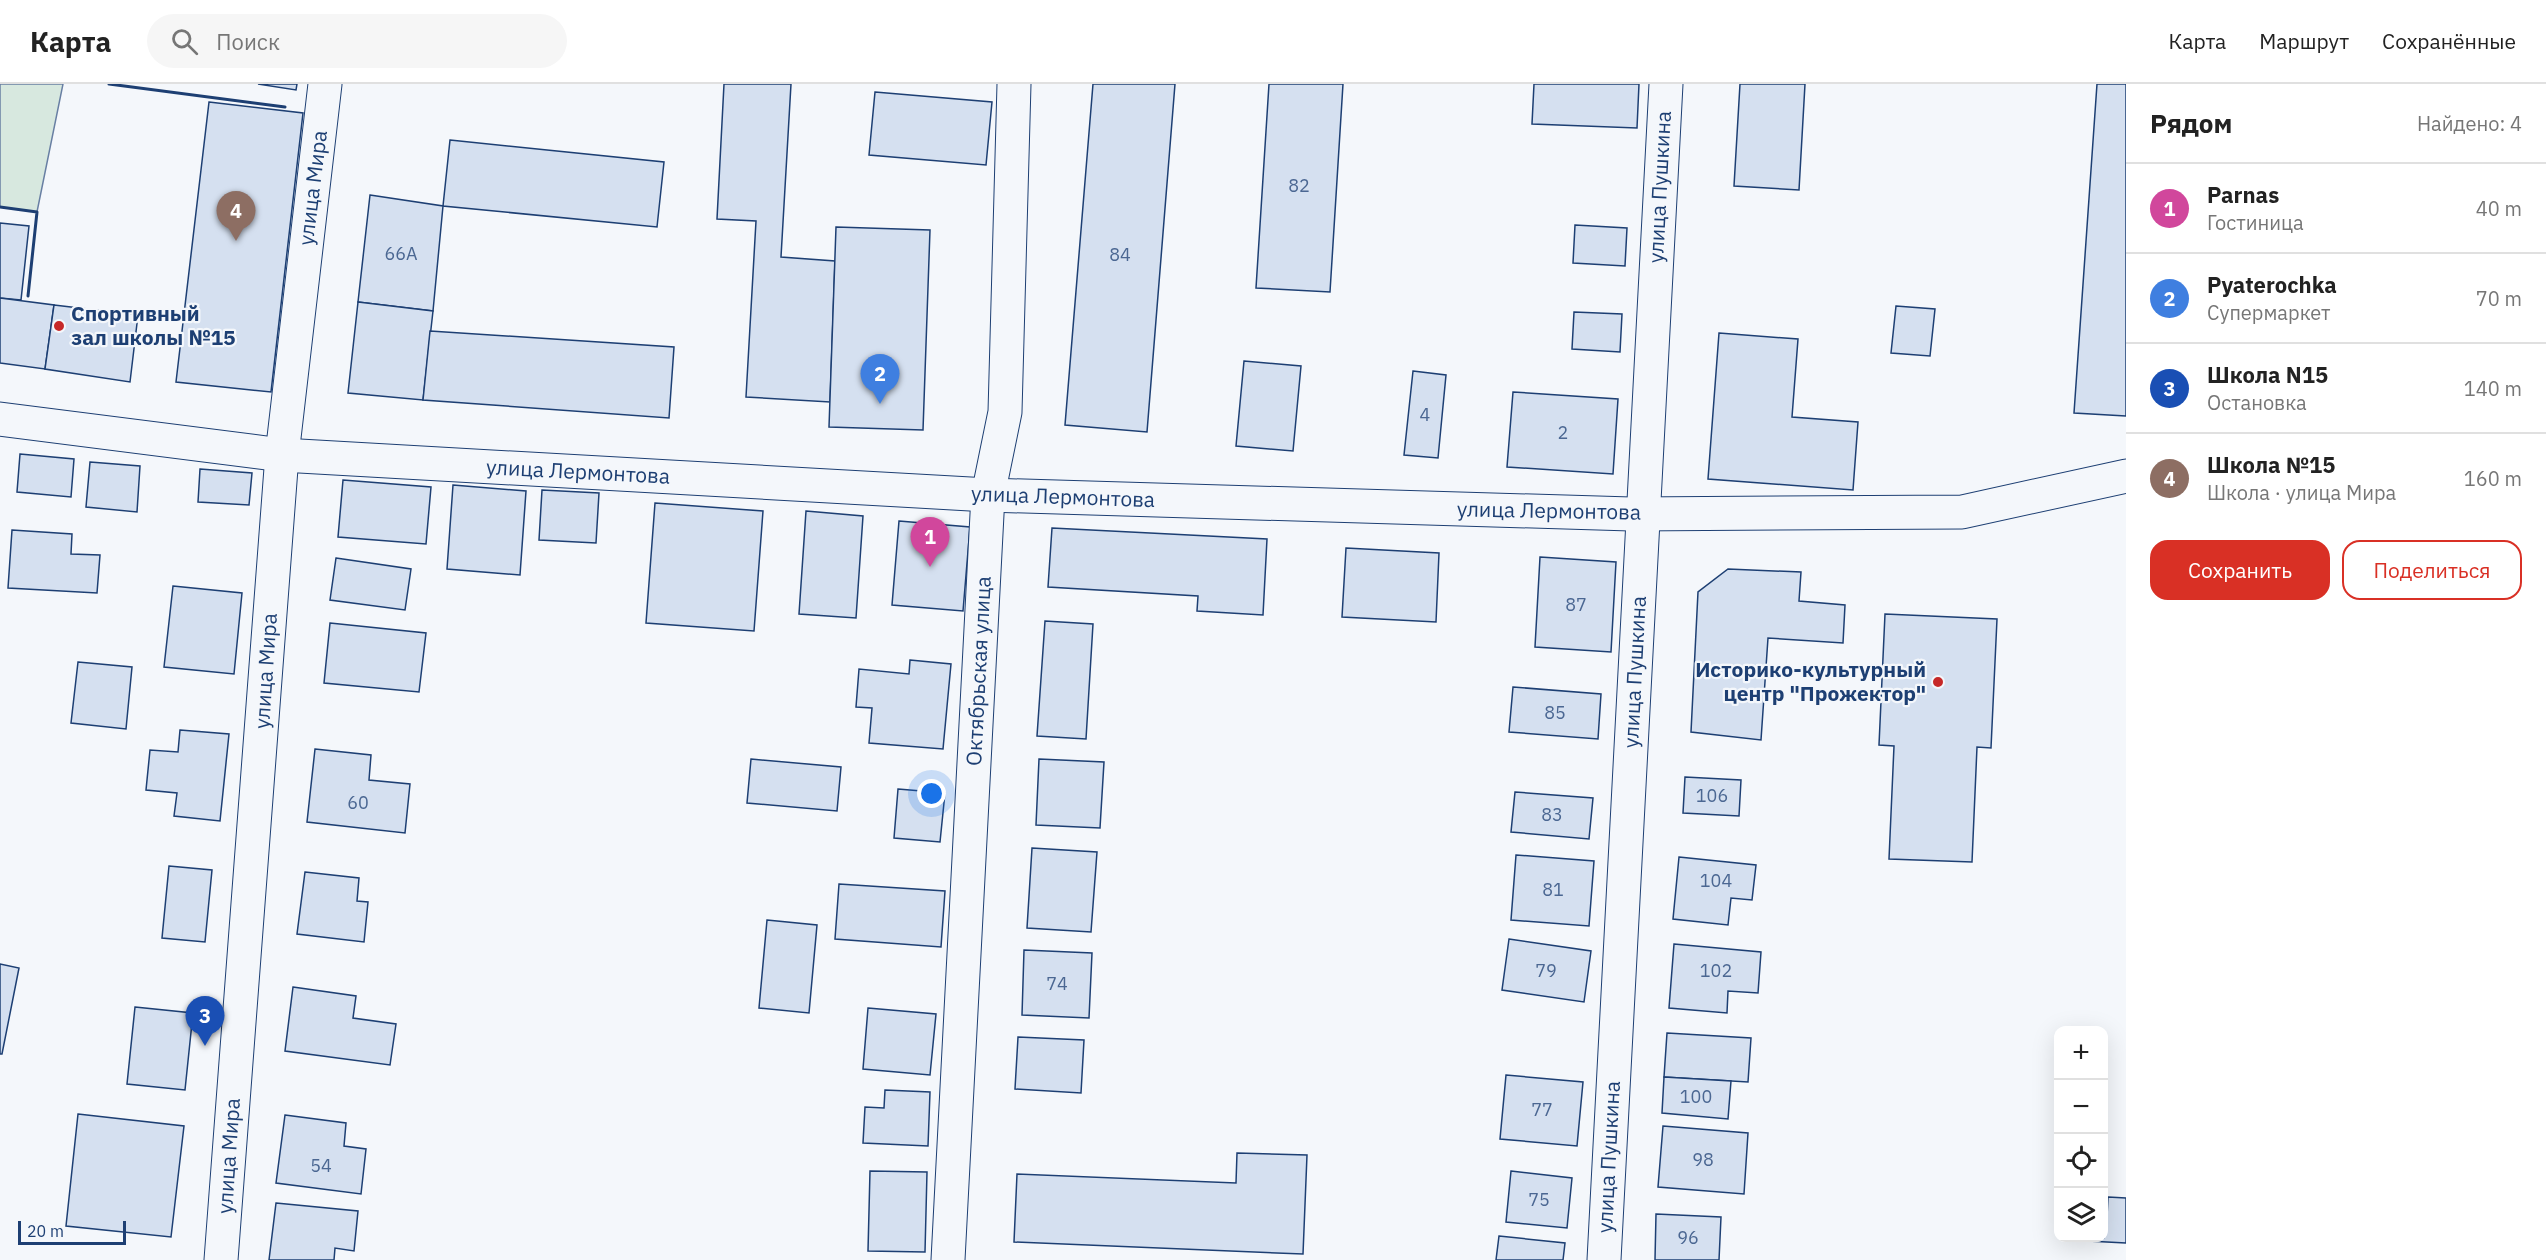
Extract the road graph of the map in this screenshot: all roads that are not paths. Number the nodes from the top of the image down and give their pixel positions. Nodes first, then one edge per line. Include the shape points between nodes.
1 (325, 84) edge
2 (1014, 84) edge
3 (1666, 84) edge
4 (0, 419) edge
5 (282, 455) junction
6 (2126, 476) edge
7 (988, 495) junction
8 (1643, 514) junction
9 (221, 1260) edge
10 (948, 1260) edge
11 (1604, 1260) edge

1 - 5 street, улица Мира
2 - 7 street, Октябрьская улица via 1005,412
3 - 8 street, улица Пушкина
4 - 5 street, улица Лермонтова
5 - 7 street, улица Лермонтова
5 - 9 street, улица Мира
6 - 8 street, улица Лермонтова via 1962,512
7 - 8 street, улица Лермонтова
7 - 10 street, Октябрьская улица
8 - 11 street, улица Пушкина

